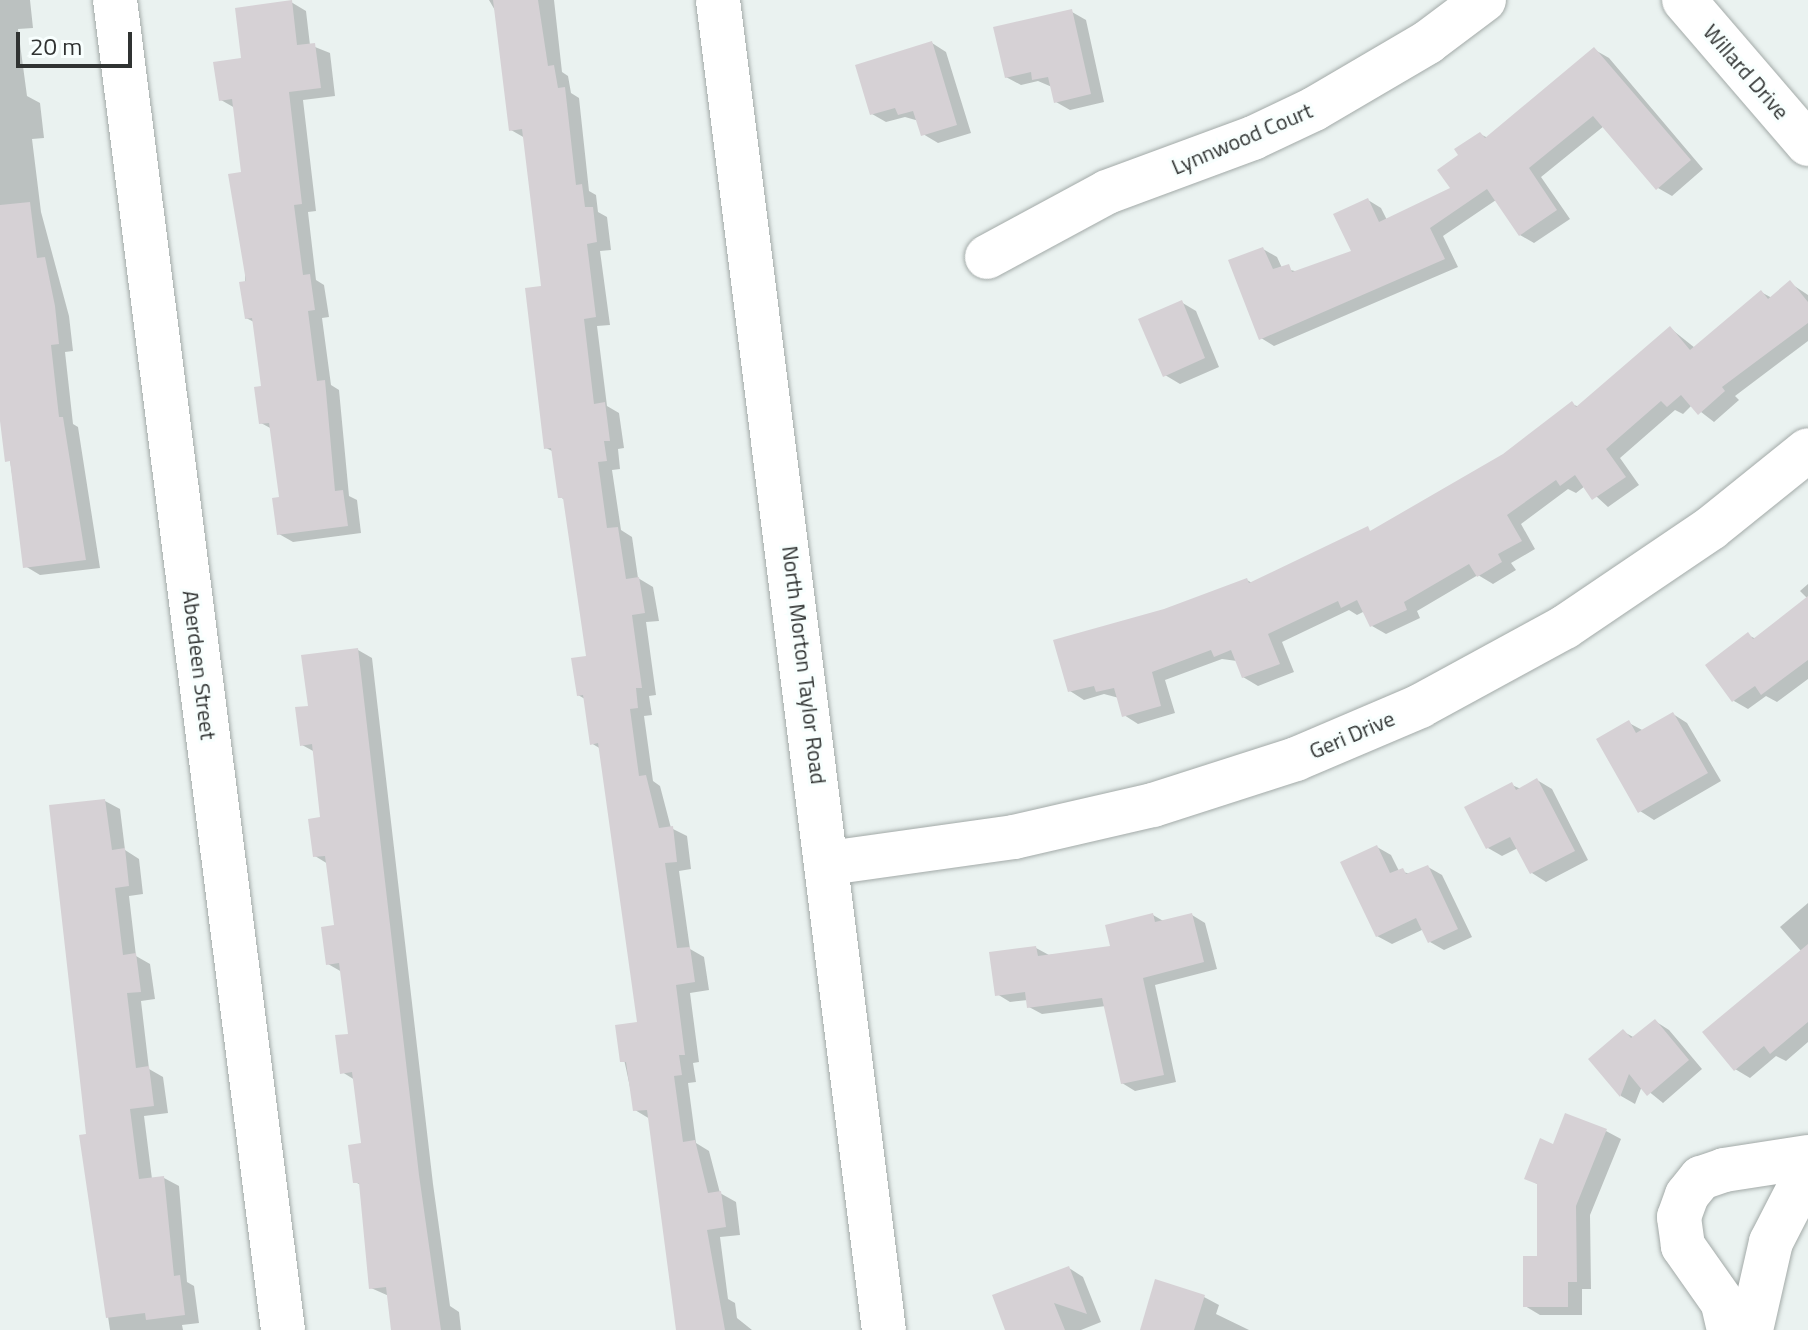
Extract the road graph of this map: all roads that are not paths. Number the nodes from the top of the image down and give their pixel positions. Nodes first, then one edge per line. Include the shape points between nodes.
1 (115, 0) edge
2 (718, 0) edge
3 (1484, 0) edge
4 (1684, 0) edge
5 (1808, 144) edge
6 (987, 257) dead end
7 (1808, 450) edge
8 (829, 863) junction
9 (1808, 1157) edge
10 (1808, 1170) edge
11 (283, 1330) edge
12 (884, 1330) edge
13 (1729, 1330) edge
14 (1751, 1330) edge

1 - 11 street, Aberdeen Street
2 - 8 street, North Morton Taylor Road
3 - 6 street, Lynnwood Court via 1428,42 1314,109 1253,138 1107,192
4 - 5 street, Willard Drive
7 - 8 street, Geri Drive via 1711,528 1565,627 1420,706 1296,759 1153,805 1014,837
8 - 12 street, North Morton Taylor Road
9 - 13 street via 1724,1170 1701,1178 1687,1195 1679,1217 1683,1246 1723,1303
10 - 14 street via 1771,1242

